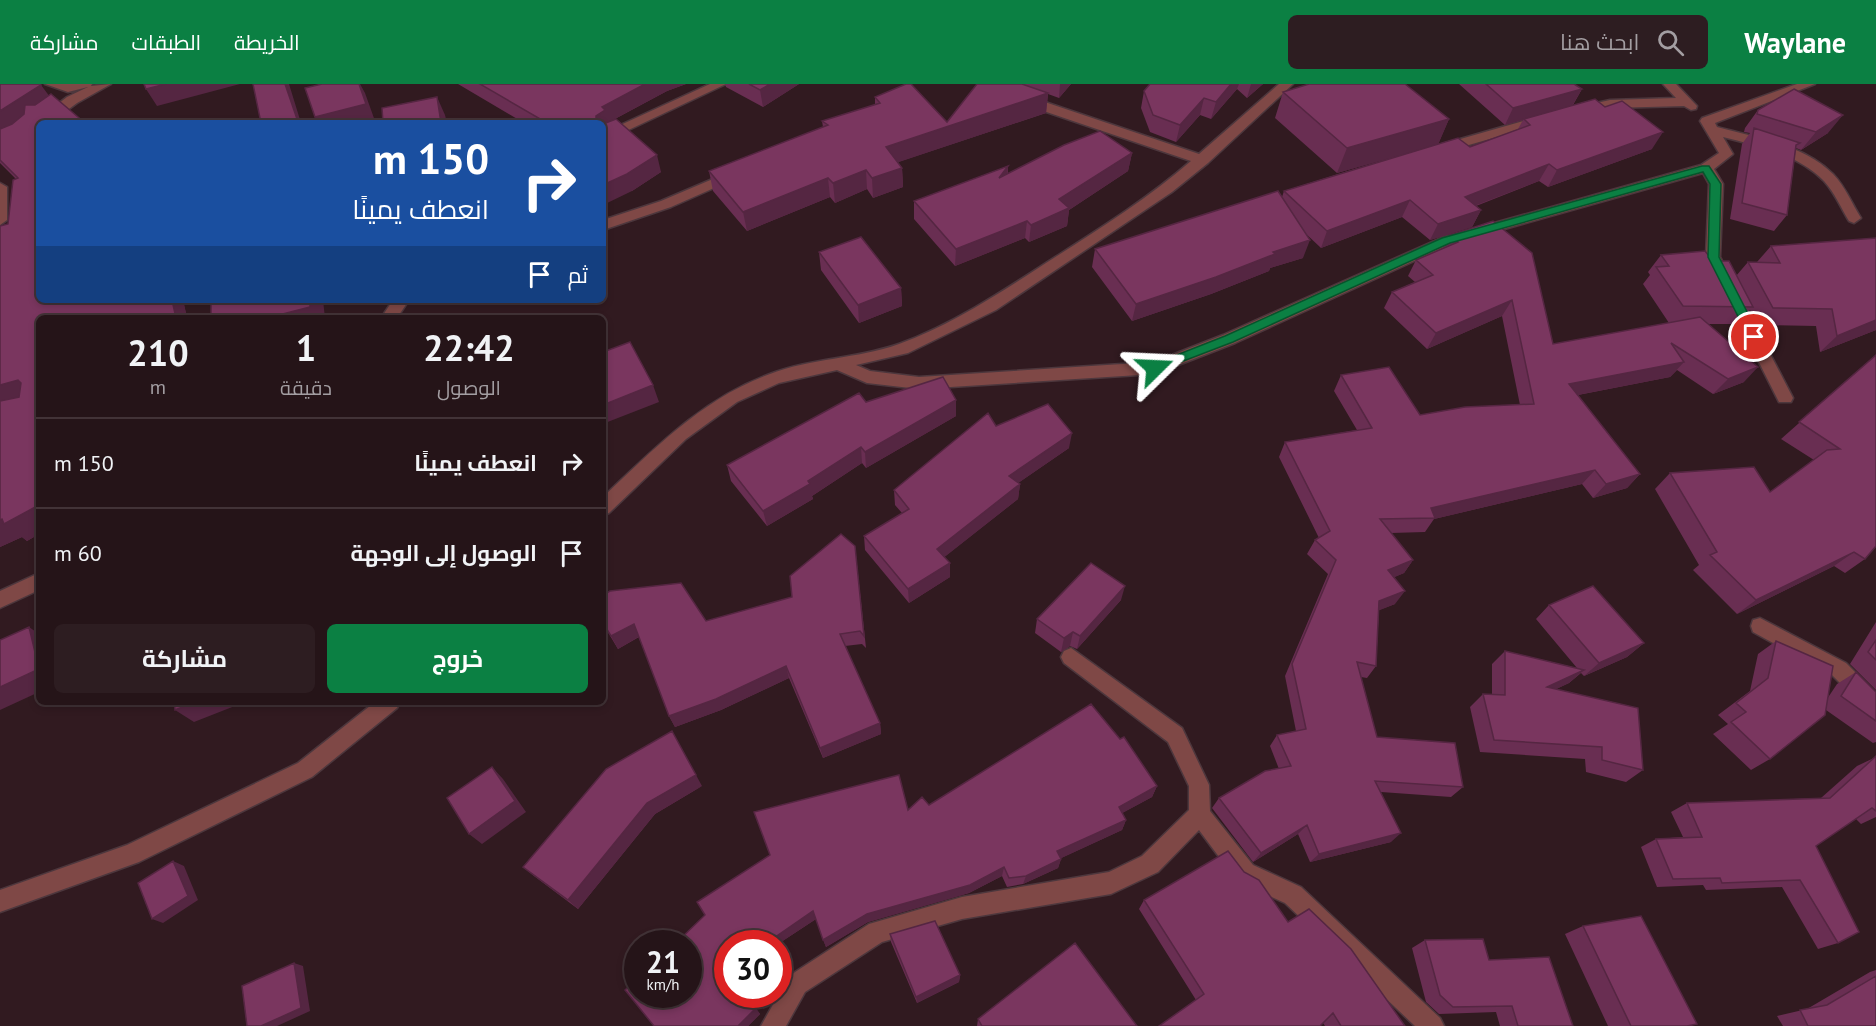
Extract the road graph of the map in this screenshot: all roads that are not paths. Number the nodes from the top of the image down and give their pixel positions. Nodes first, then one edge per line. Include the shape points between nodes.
1 (51, 84) edge
2 (86, 84) edge
3 (105, 84) edge
4 (720, 84) edge
5 (1287, 84) edge
6 (1669, 84) edge
7 (1809, 84) edge
8 (1011, 96) edge
9 (1688, 102) junction
10 (46, 120) edge
11 (1710, 125) junction
12 (606, 137) edge
13 (1427, 153) edge
14 (1203, 160) junction
15 (750, 167) edge
16 (1706, 168) junction
17 (0, 187) edge
18 (1854, 218) dead end
19 (0, 220) edge
20 (606, 224) edge
21 (1103, 249) edge
22 (1059, 262) junction
23 (837, 363) junction
24 (1785, 398) dead end
25 (606, 505) edge
26 (36, 582) edge
27 (0, 600) edge
28 (1760, 626) dead end
29 (1071, 657) dead end
30 (386, 705) edge
31 (1876, 706) edge
32 (1200, 814) junction
33 (0, 901) edge
34 (773, 1026) edge
35 (1432, 1026) edge

1 - 2 street via 68,88
3 - 10 street via 72,100
4 - 12 street
5 - 14 street
6 - 9 street
7 - 11 street
8 - 14 street
9 - 11 street
9 - 13 street via 1610,104
11 - 16 street via 1726,154
11 - 18 street via 1812,163 1830,179
14 - 22 street
15 - 20 street via 666,204
16 - 23 street via 1446,241 1229,339 1155,368 919,383 867,377
16 - 24 street via 1716,184 1713,257
17 - 19 street
21 - 22 street
22 - 23 street via 991,306 902,349
23 - 25 street via 775,378 730,398 680,434
26 - 27 street
28 - 31 street via 1839,669
29 - 32 street via 1175,735 1199,785
30 - 33 street via 305,770 131,854
32 - 34 street via 1150,864 1111,883 962,908 877,932 797,984
32 - 35 street via 1245,873 1293,895

